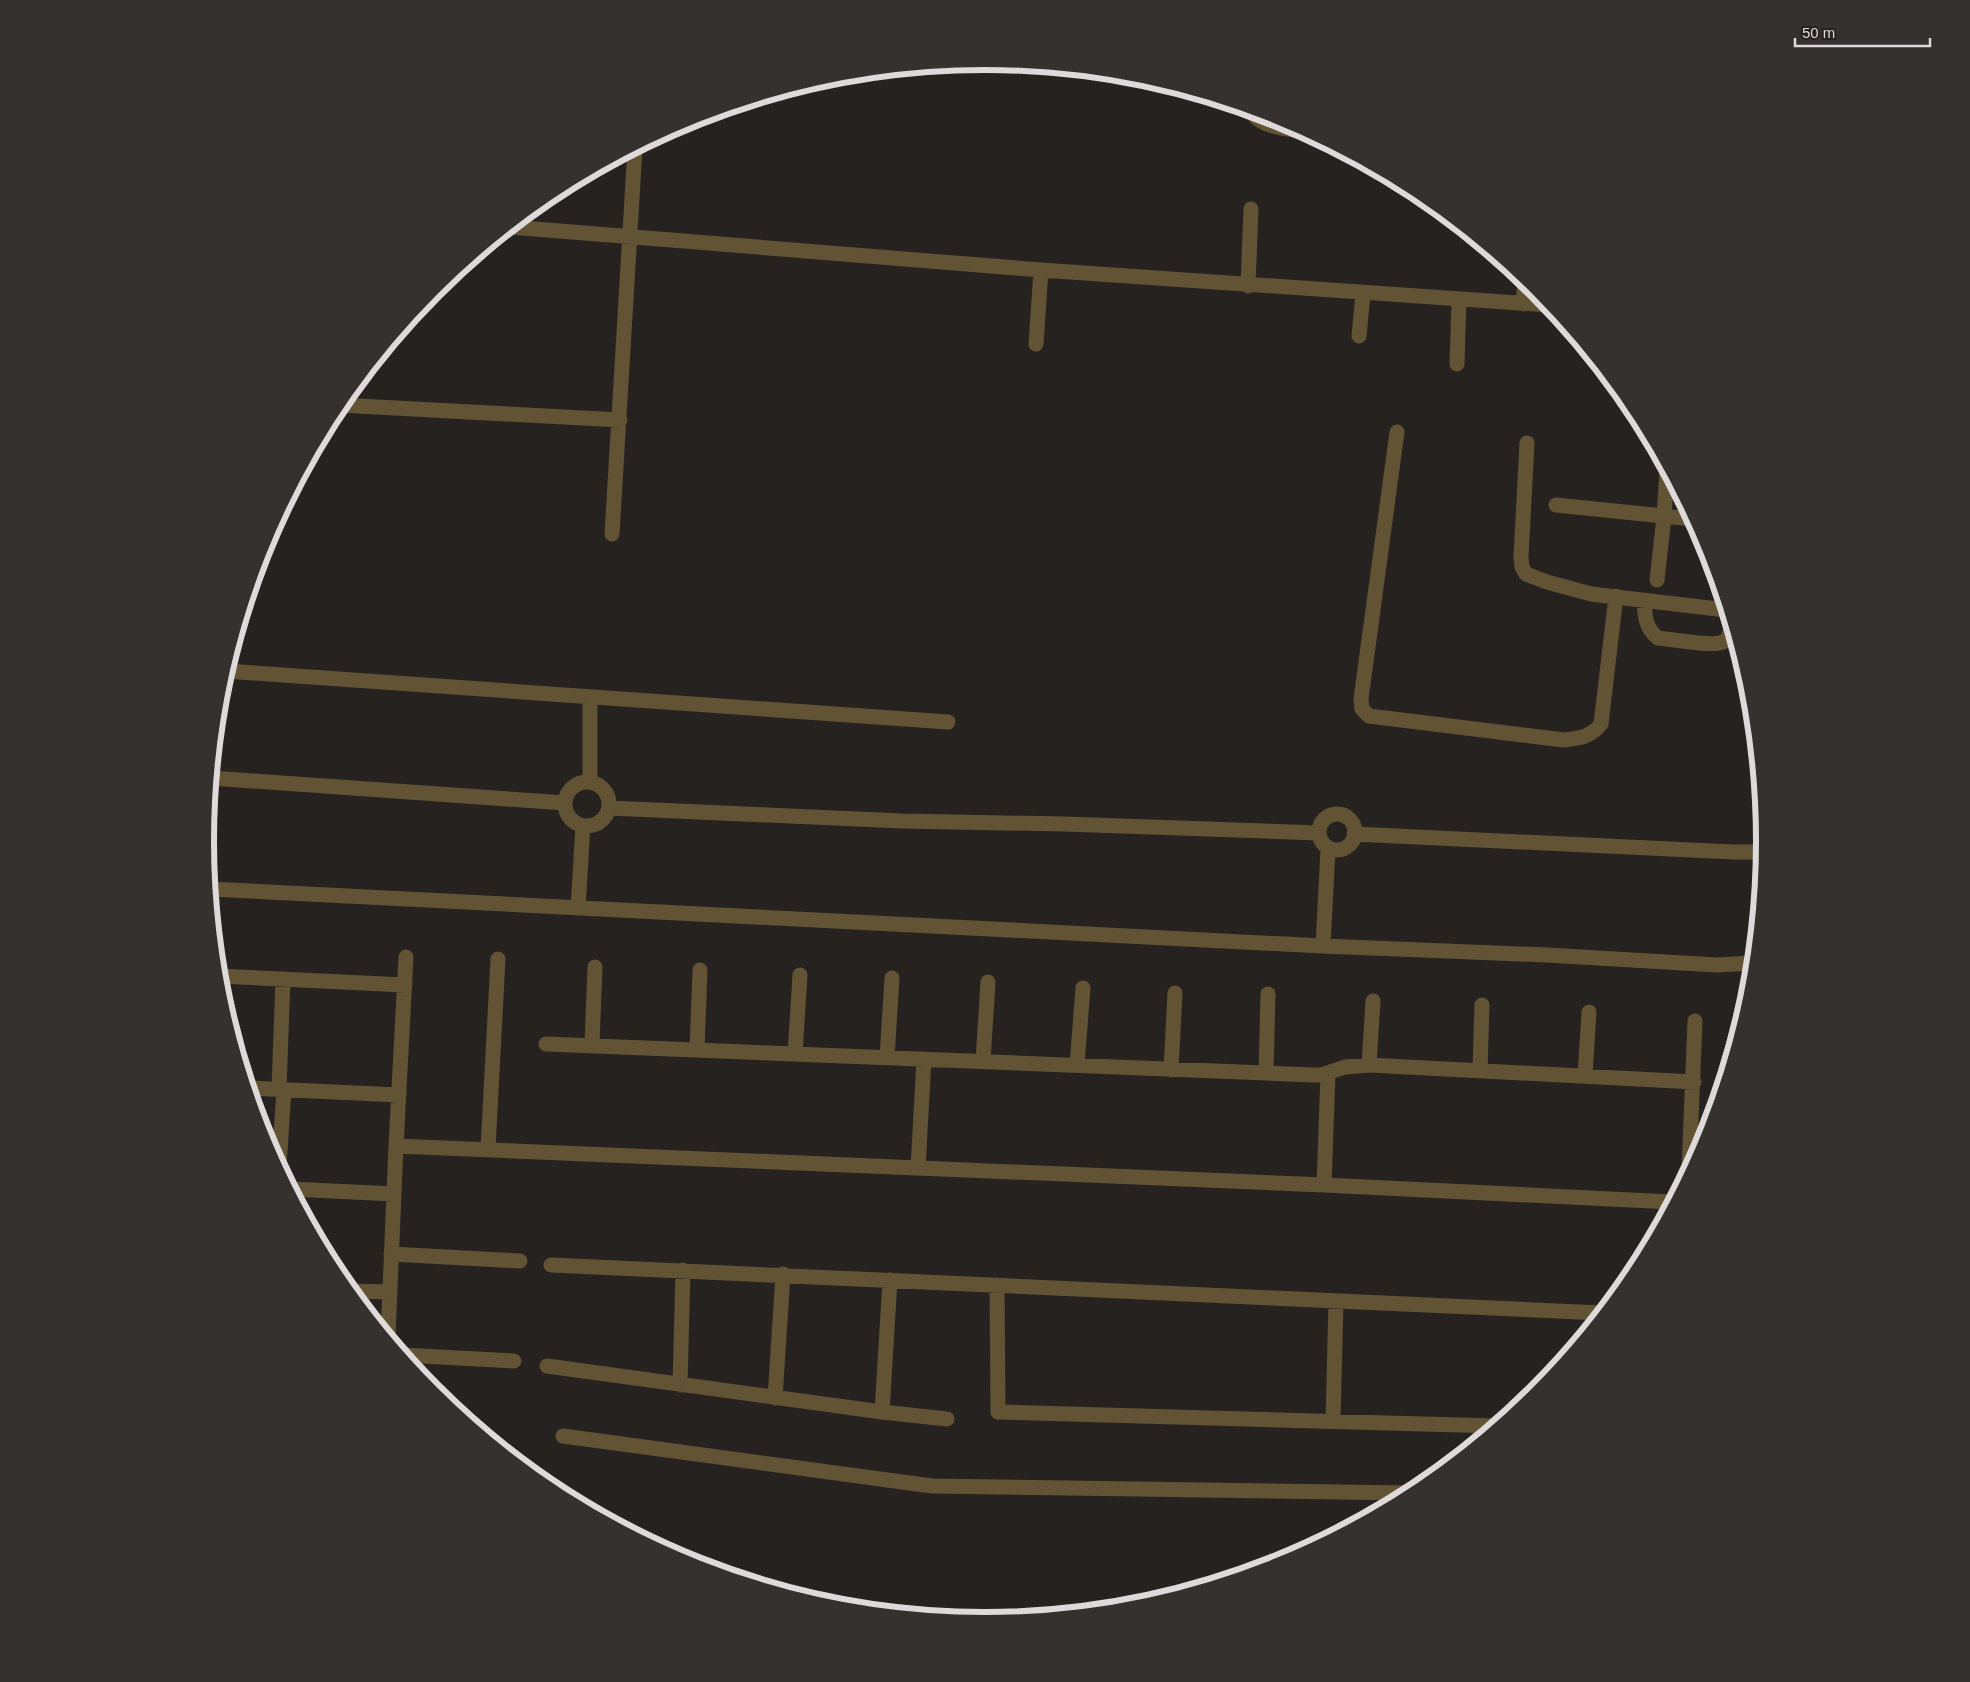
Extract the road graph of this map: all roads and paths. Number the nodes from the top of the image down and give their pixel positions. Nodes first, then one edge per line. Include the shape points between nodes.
1 (635, 155) edge
2 (1251, 209) dead end
3 (518, 228) edge
4 (630, 236) junction
5 (1040, 270) junction
6 (1248, 286) junction
7 (1524, 290) edge
8 (1363, 294) junction
9 (1459, 300) junction
10 (1523, 304) junction
11 (1538, 305) edge
12 (1359, 336) dead end
13 (1036, 344) dead end
14 (1457, 364) dead end
15 (349, 406) edge
16 (620, 420) junction
17 (1397, 432) dead end
18 (1527, 443) dead end
19 (1666, 480) edge
20 (1556, 505) dead end
21 (1664, 517) junction
22 (1684, 518) edge
23 (612, 534) dead end
24 (1657, 580) dead end
25 (1616, 596) junction
26 (1644, 600) junction
27 (1720, 609) edge
28 (1729, 636) edge
29 (233, 671) edge
30 (590, 697) junction
31 (948, 722) dead end
32 (217, 778) edge
33 (590, 782) junction
34 (565, 803) junction
35 (609, 808) junction
36 (583, 826) junction
37 (1318, 833) junction
38 (1354, 834) junction
39 (1328, 849) junction
40 (1756, 852) edge
41 (216, 889) edge
42 (578, 908) junction
43 (1323, 946) junction
44 (406, 957) dead end
45 (498, 959) dead end
46 (1746, 963) edge
47 (594, 967) dead end
48 (700, 970) dead end
49 (800, 974) dead end
50 (227, 976) edge
51 (892, 978) dead end
52 (283, 979) junction
53 (988, 982) dead end
54 (405, 985) junction
55 (1083, 988) dead end
56 (1175, 993) dead end
57 (1268, 994) dead end
58 (1374, 1000) dead end
59 (1482, 1005) dead end
60 (1589, 1012) dead end
61 (1695, 1021) dead end
62 (546, 1044) dead end
63 (592, 1044) junction
64 (697, 1049) junction
65 (795, 1054) junction
66 (887, 1058) junction
67 (924, 1059) junction
68 (983, 1061) junction
69 (1077, 1065) junction
70 (1369, 1065) junction
71 (1171, 1070) junction
72 (1480, 1070) junction
73 (1266, 1073) junction
74 (1328, 1073) junction
75 (1585, 1076) junction
76 (1694, 1082) junction
77 (255, 1088) edge
78 (281, 1089) junction
79 (398, 1095) junction
80 (396, 1146) junction
81 (1691, 1149) edge
82 (279, 1150) edge
83 (488, 1150) junction
84 (918, 1168) junction
85 (1324, 1185) junction
86 (298, 1189) edge
87 (394, 1194) junction
88 (1666, 1202) edge
89 (391, 1254) junction
90 (520, 1261) dead end
91 (551, 1265) dead end
92 (683, 1270) junction
93 (783, 1274) junction
94 (890, 1280) junction
95 (997, 1285) junction
96 (360, 1291) edge
97 (390, 1292) junction
98 (1336, 1301) junction
99 (1595, 1313) edge
100 (388, 1329) edge
101 (411, 1356) edge
102 (514, 1362) dead end
103 (547, 1366) dead end
104 (680, 1385) junction
105 (775, 1398) junction
106 (882, 1412) junction
107 (947, 1419) dead end
108 (1333, 1421) junction
109 (1487, 1426) edge
110 (563, 1436) dead end
111 (1396, 1493) edge

1 - 4 street
2 - 6 street
3 - 4 street
4 - 5 street
4 - 16 street
5 - 6 street
5 - 13 street
6 - 8 street
7 - 10 street
8 - 9 street
8 - 12 street
9 - 10 street
9 - 14 street
10 - 11 street
15 - 16 street
16 - 23 street
17 - 25 street via 1361,699 1362,710 1369,716 1564,740 1595,732 1601,724
18 - 25 street via 1521,557 1526,574 1582,591
19 - 21 street
20 - 21 street
21 - 22 street
21 - 24 street
25 - 26 street
26 - 27 street
26 - 28 street via 1646,624 1658,638 1716,644
29 - 30 street
30 - 31 street
30 - 33 street
32 - 34 street
33 - 34 street via 582,782 570,790
33 - 35 street via 603,788 610,801
34 - 36 street via 569,817
35 - 36 street via 602,821
35 - 37 street via 902,821
36 - 42 street
37 - 38 street via 1326,817 1335,814 1352,822
37 - 39 street
38 - 39 street via 1347,847
38 - 40 street
39 - 43 street
41 - 42 street
42 - 43 street
43 - 46 street via 1717,965
44 - 54 street
45 - 83 street
47 - 63 street
48 - 64 street
49 - 65 street
50 - 52 street
51 - 66 street
52 - 54 street
52 - 78 street
53 - 68 street
54 - 79 street
55 - 69 street
56 - 71 street
57 - 73 street
58 - 70 street
59 - 72 street
60 - 75 street
61 - 76 street
62 - 63 street
63 - 64 street
64 - 65 street
65 - 66 street
66 - 67 street
67 - 68 street
67 - 84 street
68 - 69 street
69 - 71 street
70 - 72 street
70 - 74 street via 1345,1067
71 - 73 street
72 - 75 street
73 - 74 street
74 - 85 street
75 - 76 street
76 - 81 street
77 - 78 street
78 - 79 street
78 - 82 street
79 - 80 street
80 - 83 street
80 - 87 street
83 - 84 street
84 - 85 street
85 - 88 street
86 - 87 street
87 - 89 street
89 - 90 street
89 - 97 street
91 - 92 street
92 - 93 street
92 - 104 street
93 - 94 street
93 - 105 street
94 - 95 street
94 - 106 street
95 - 98 street
95 - 108 street via 998,1412
96 - 97 street
97 - 100 street
98 - 99 street
98 - 108 street
101 - 102 street
103 - 104 street
104 - 105 street
105 - 106 street
106 - 107 street
108 - 109 street
110 - 111 street via 932,1486

